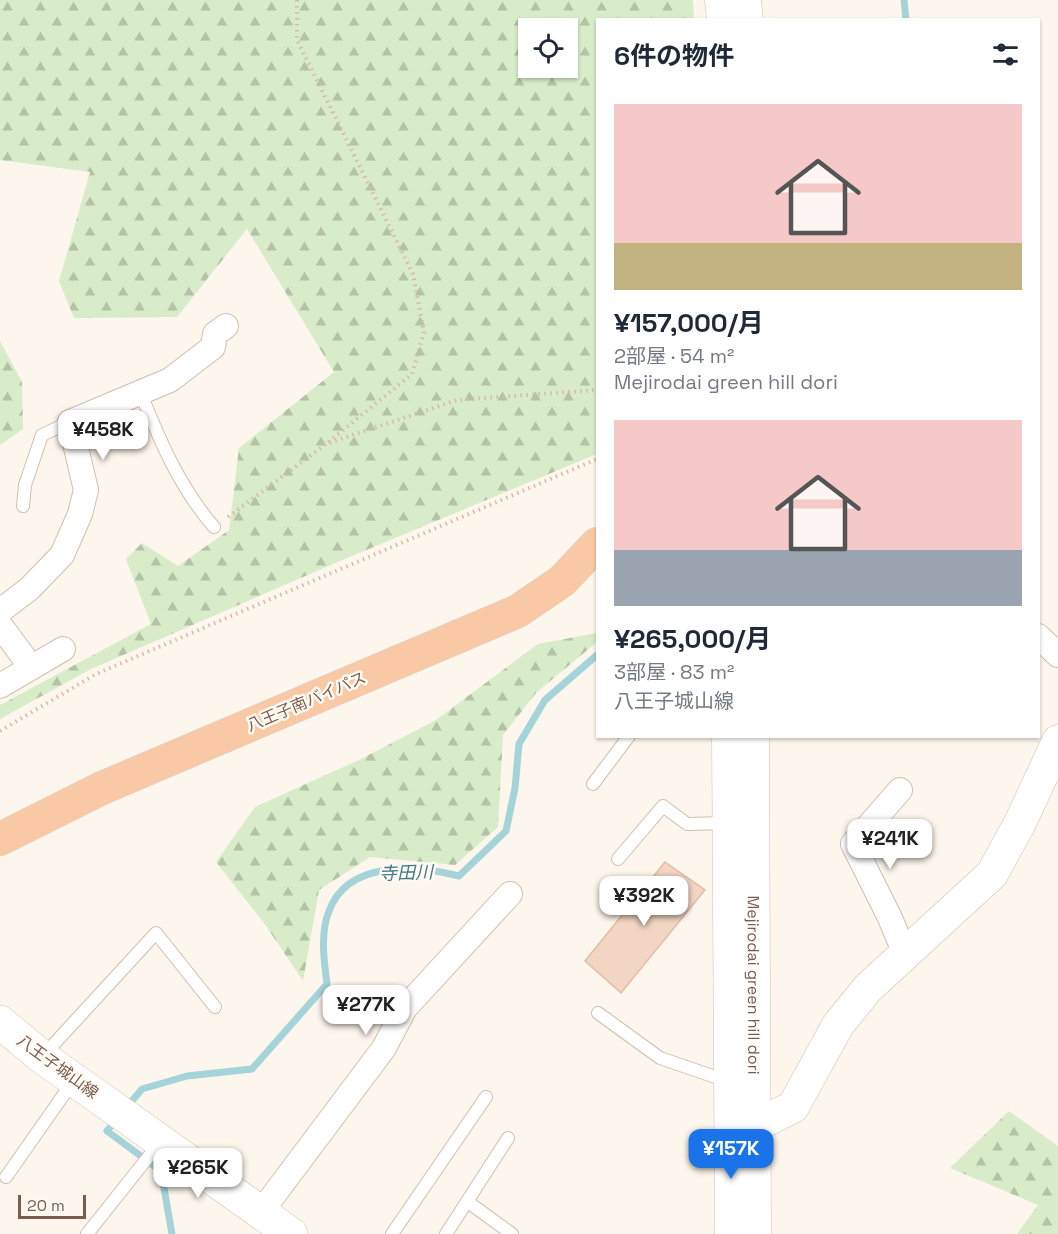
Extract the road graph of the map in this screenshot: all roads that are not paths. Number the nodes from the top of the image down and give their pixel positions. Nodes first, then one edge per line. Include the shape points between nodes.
1 (721, 0) edge
2 (745, 0) edge
3 (723, 18) edge
4 (747, 18) edge
5 (226, 326) dead end
6 (141, 394) junction
7 (70, 422) junction
8 (23, 506) dead end
9 (214, 527) road end
10 (596, 545) edge
11 (0, 610) edge
12 (0, 625) edge
13 (1040, 638) edge
14 (63, 649) dead end
15 (1058, 655) edge
16 (31, 667) junction
17 (0, 686) edge
18 (628, 738) edge
19 (728, 738) edge
20 (753, 738) edge
21 (1058, 741) edge
22 (1050, 778) edge
23 (593, 784) dead end
24 (900, 790) dead end
25 (741, 824) junction
26 (0, 839) edge
27 (618, 859) dead end
28 (510, 894) dead end
29 (905, 954) junction
30 (215, 1007) dead end
31 (598, 1012) dead end
32 (0, 1022) edge
33 (42, 1057) junction
34 (74, 1079) junction
35 (731, 1082) junction
36 (486, 1097) dead end
37 (141, 1131) junction
38 (743, 1132) junction
39 (508, 1138) dead end
40 (6, 1177) dead end
41 (468, 1202) junction
42 (261, 1212) junction
43 (87, 1234) edge
44 (291, 1234) edge
45 (392, 1234) edge
46 (446, 1234) edge
47 (512, 1234) edge
48 (730, 1234) edge
49 (756, 1234) edge

1 - 3 street
2 - 4 street
5 - 6 street via 215,334 213,347 170,380
6 - 7 street
6 - 9 lane via 179,478
7 - 8 lane via 42,435 25,485
7 - 11 street via 86,490 80,514 62,555 29,589
10 - 26 highway, 八王子南バイパス via 562,581 518,611 102,788
12 - 16 street
13 - 15 street
14 - 16 street
16 - 17 street
18 - 23 lane
19 - 25 street, Mejirodai green hill dori
20 - 25 street, Mejirodai green hill dori
21 - 22 street
22 - 29 street via 992,874
24 - 29 street via 853,844
25 - 27 lane via 687,824 663,806
25 - 35 street, Mejirodai green hill dori
25 - 38 street, Mejirodai green hill dori
28 - 42 street via 405,1008 384,1048
29 - 38 street via 868,988 838,1025 798,1102
30 - 33 lane via 156,933
31 - 35 lane via 660,1058
32 - 33 main road, 八王子城山線
33 - 34 main road, 八王子城山線
34 - 37 main road, 八王子城山線
34 - 40 lane
35 - 38 street, Mejirodai green hill dori
36 - 45 lane
37 - 42 main road, 八王子城山線
37 - 43 lane via 135,1174
38 - 48 street, Mejirodai green hill dori
38 - 49 street, Mejirodai green hill dori
39 - 41 lane
41 - 46 lane
41 - 47 lane
42 - 44 main road, 八王子城山線

